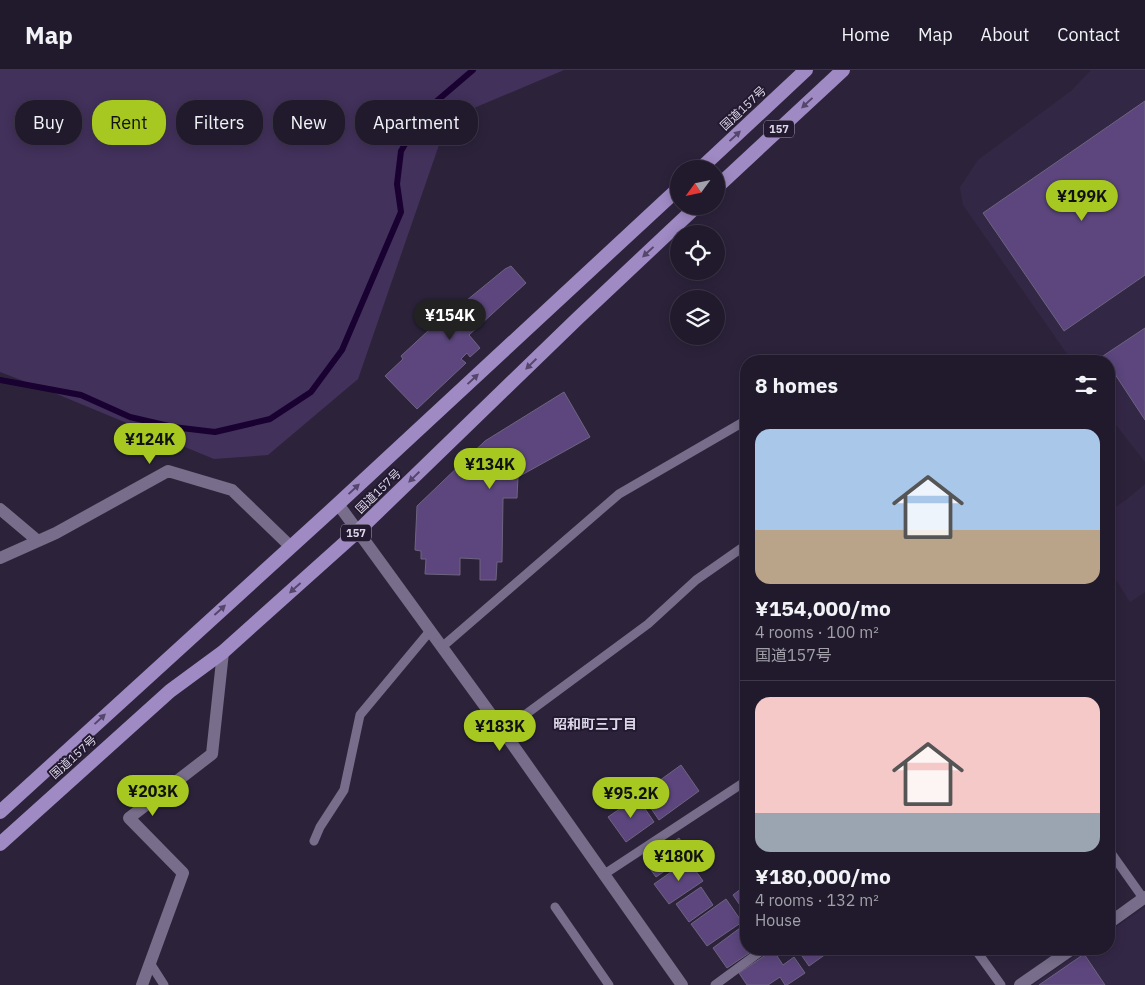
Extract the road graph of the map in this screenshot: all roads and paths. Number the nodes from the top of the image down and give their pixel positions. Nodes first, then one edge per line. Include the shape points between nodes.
1 (806, 70) edge
2 (843, 70) edge
3 (710, 160) edge
4 (725, 180) edge
5 (670, 196) edge
6 (687, 215) edge
7 (740, 424) edge
8 (338, 504) junction
9 (0, 509) edge
10 (358, 531) junction
11 (38, 541) junction
12 (290, 546) junction
13 (740, 549) edge
14 (0, 558) edge
15 (430, 631) junction
16 (442, 647) junction
17 (223, 652) junction
18 (502, 731) junction
19 (740, 785) edge
20 (0, 812) edge
21 (314, 841) dead end
22 (0, 844) edge
23 (1115, 858) edge
24 (603, 875) junction
25 (1144, 898) edge
26 (555, 907) dead end
27 (1115, 919) edge
28 (756, 955) edge
29 (979, 955) edge
30 (1063, 955) edge
31 (150, 962) junction
32 (142, 985) edge
33 (164, 985) edge
34 (609, 985) edge
35 (682, 985) edge
36 (715, 985) edge
37 (1001, 985) edge
38 (1020, 985) edge

3 -> 1 highway, 国道157号 / 157
2 -> 4 highway, 157
8 -> 5 highway, 国道157号 / 157
6 -> 10 highway, 国道157号 / 157
7 - 16 lane via 619,494
8 - 10 street
8 - 12 highway, 国道157号 / 157
9 - 11 street
10 - 15 street
10 -> 17 highway, 国道157号 / 157
11 - 12 street via 168,471 232,490
11 - 14 street
20 -> 12 highway, 国道157号 / 157
13 - 18 lane via 696,580 648,624
15 - 16 street
15 - 21 lane via 360,715 344,790
16 - 18 street
17 - 22 highway, 国道157号 / 157 via 170,691
17 - 31 street via 212,754 129,818 182,873
18 - 24 street
19 - 24 lane
23 - 25 lane
24 - 35 street
25 - 27 street
26 - 34 lane
28 - 36 lane
29 - 37 lane
30 - 38 street
31 - 32 street
31 - 33 lane

